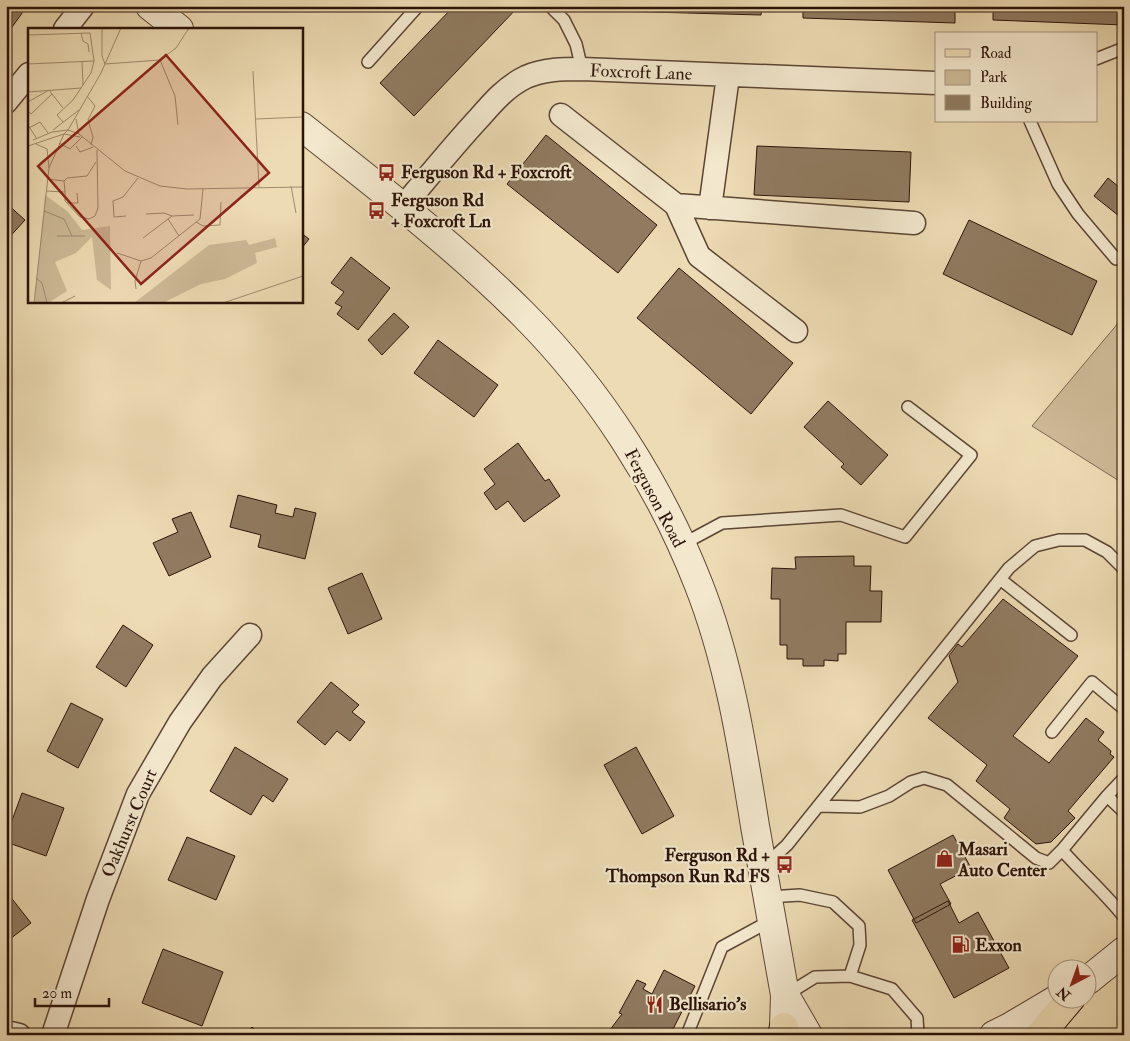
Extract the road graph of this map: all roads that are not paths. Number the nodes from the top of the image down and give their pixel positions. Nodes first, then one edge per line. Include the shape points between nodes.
1 (83, 6) edge
2 (150, 6) edge
3 (418, 6) edge
4 (550, 6) edge
5 (66, 28) edge
6 (178, 28) edge
7 (1124, 48) edge
8 (1098, 58) edge
9 (368, 62) dead end
10 (582, 70) junction
11 (28, 75) edge
12 (728, 76) junction
13 (935, 83) edge
14 (6, 102) edge
15 (561, 115) dead end
16 (1030, 122) edge
17 (302, 127) edge
18 (676, 205) junction
19 (403, 208) junction
20 (710, 208) junction
21 (914, 223) dead end
22 (1116, 260) dead end
23 (796, 332) dead end
24 (908, 407) dead end
25 (681, 545) junction
26 (1124, 569) edge
27 (1000, 580) junction
28 (250, 635) dead end
29 (1071, 635) dead end
30 (1124, 709) edge
31 (1052, 732) dead end
32 (1124, 778) edge
33 (1107, 796) junction
34 (819, 806) junction
35 (1124, 812) edge
36 (1062, 850) junction
37 (762, 867) junction
38 (770, 908) junction
39 (1124, 917) edge
40 (1124, 951) edge
41 (1098, 972) edge
42 (850, 976) junction
43 (785, 995) junction
44 (1048, 1005) edge
45 (1063, 1008) edge
46 (6, 1032) edge
47 (790, 1033) edge
48 (19, 1035) edge
49 (53, 1035) edge
50 (688, 1035) edge
51 (918, 1035) edge
52 (994, 1035) edge
53 (1040, 1035) edge

1 - 5 street
2 - 6 street
3 - 9 lane
4 - 10 lane via 564,20 576,44
7 - 8 lane
10 - 12 street, Foxcroft Lane
10 - 19 street, Foxcroft Lane via 549,70 511,86 463,135
11 - 14 street
12 - 13 street, Foxcroft Lane
12 - 20 street
15 - 18 street
16 - 22 lane via 1058,184
17 - 19 street, Ferguson Road
18 - 20 street
18 - 23 street via 699,256
19 - 25 street, Ferguson Road via 483,276 570,366 630,451
20 - 21 street
24 - 25 lane via 971,455 905,537 841,515 722,523
25 - 37 street, Ferguson Road via 715,634 731,695
26 - 27 lane via 1107,552 1085,540 1059,540 1035,546
27 - 29 lane
27 - 34 lane
28 - 49 street, Oakhurst Court via 212,677 180,722 138,794 98,899
30 - 31 lane via 1092,682
32 - 33 lane
33 - 35 lane
33 - 36 lane
34 - 36 lane via 860,807 924,778 947,785 1036,858 1049,863
34 - 37 lane via 787,845
36 - 39 lane
37 - 38 street, Ferguson Road
38 - 42 lane via 800,894 834,902 859,926 860,945
38 - 43 street, Ferguson Road
38 - 50 lane via 722,947
40 - 41 street
42 - 43 lane via 814,977
42 - 51 lane via 892,989 917,1018
43 - 47 street, Ferguson Road
44 - 52 street
45 - 53 main road
46 - 48 street

